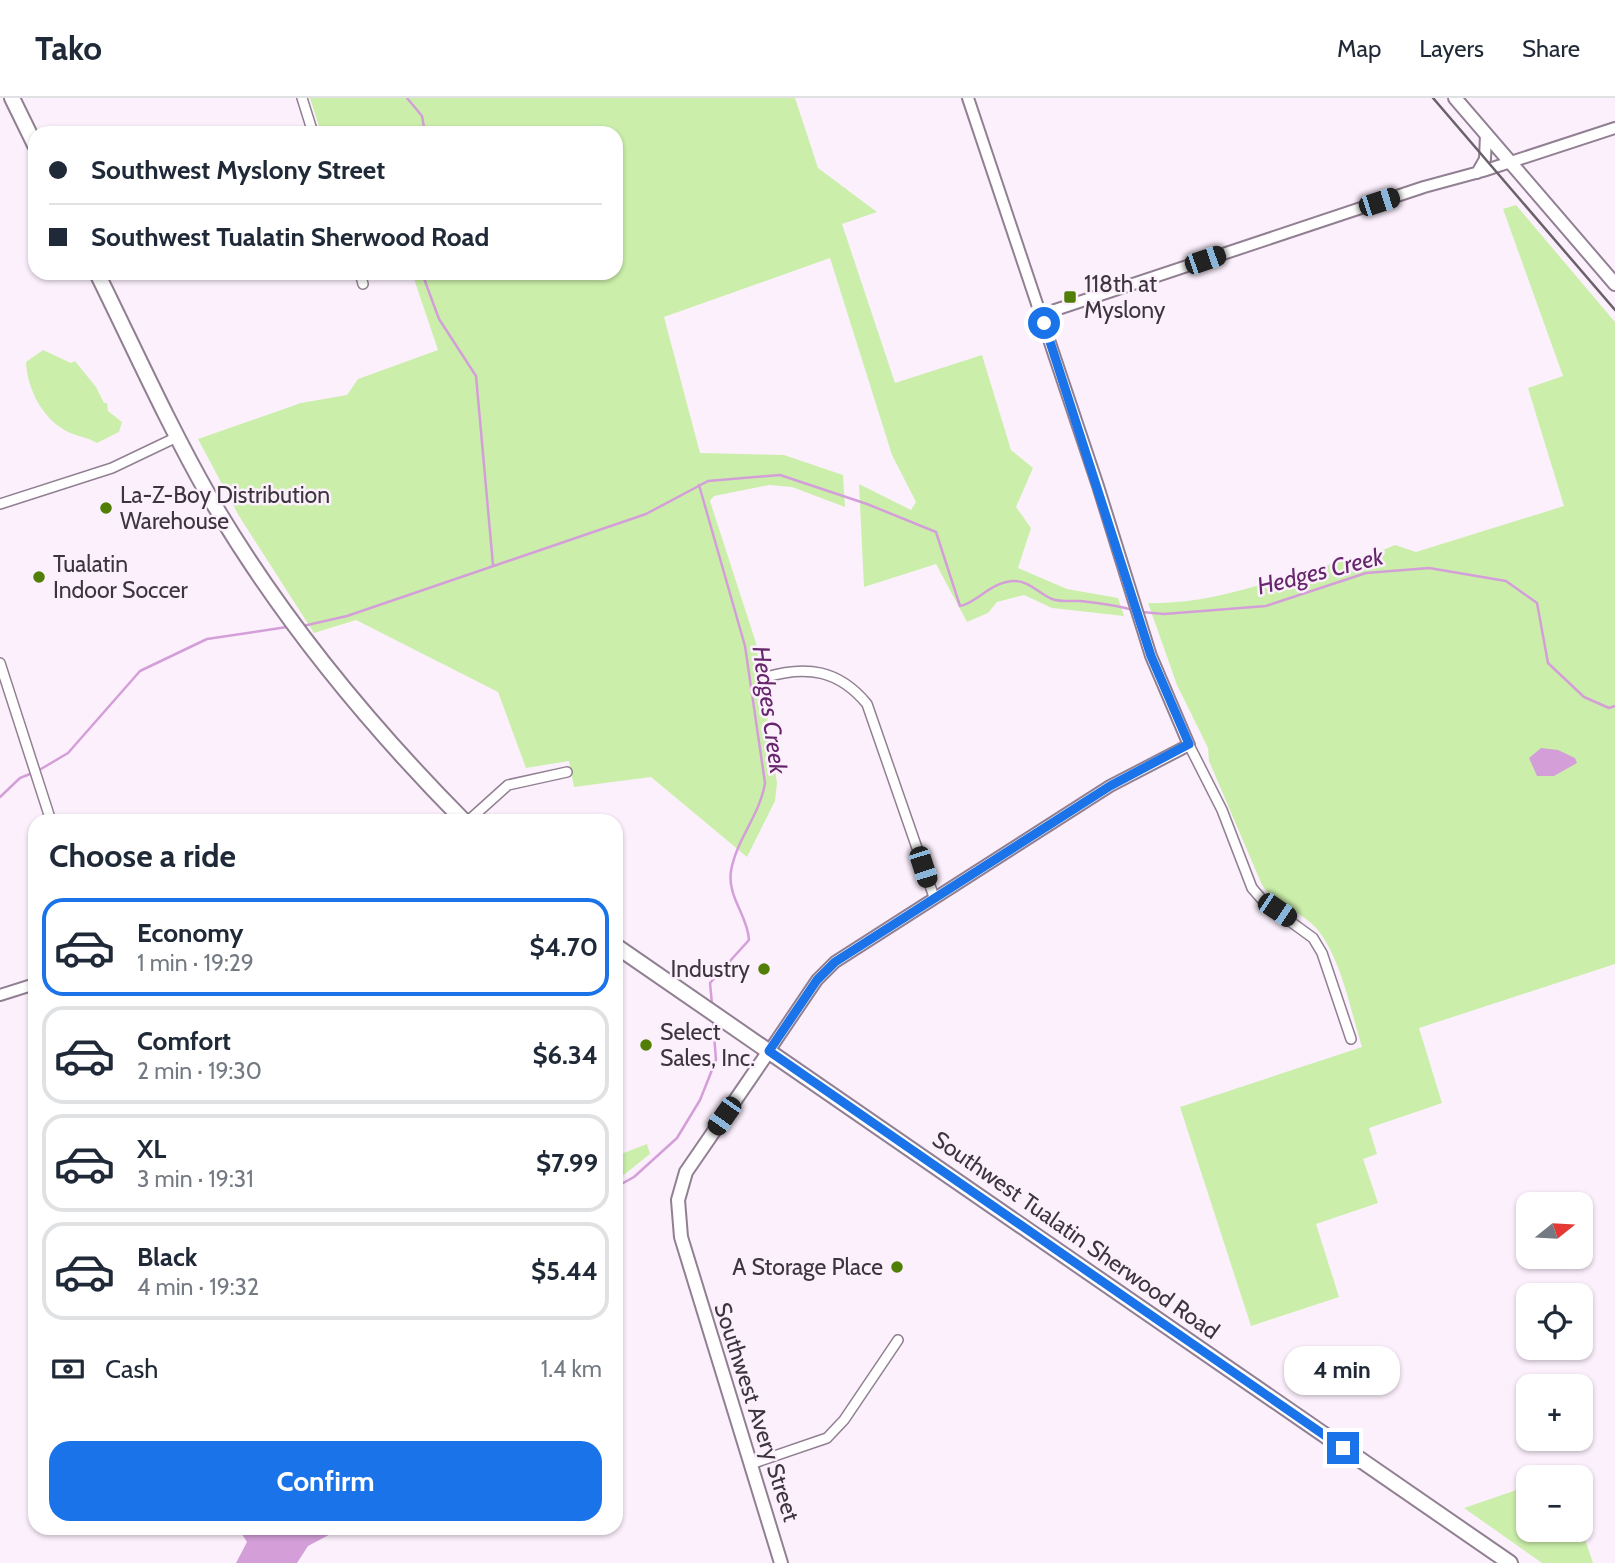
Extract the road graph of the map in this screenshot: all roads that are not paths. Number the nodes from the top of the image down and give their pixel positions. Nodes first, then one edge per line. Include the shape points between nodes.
1 (12, 98) edge
2 (302, 98) edge
3 (968, 98) edge
4 (1455, 98) edge
5 (311, 126) edge
6 (1615, 128) edge
7 (28, 131) edge
8 (1486, 134) junction
9 (1510, 162) junction
10 (1477, 173) junction
11 (100, 280) edge
12 (362, 280) edge
13 (363, 284) dead end
14 (1615, 284) edge
15 (1040, 315) junction
16 (177, 437) junction
17 (0, 504) edge
18 (0, 663) edge
19 (766, 677) dead end
20 (1189, 744) junction
21 (567, 772) dead end
22 (49, 814) edge
23 (459, 814) edge
24 (474, 814) edge
25 (934, 897) junction
26 (623, 951) edge
27 (28, 986) edge
28 (0, 995) edge
29 (1351, 1039) dead end
30 (769, 1051) junction
31 (898, 1340) dead end
32 (751, 1464) junction
33 (781, 1563) edge
34 (1510, 1563) edge

1 - 7 highway
2 - 5 street
3 - 15 street
4 - 8 main road
6 - 9 street
8 - 9 main road
8 - 10 street via 1485,159
9 - 10 street
9 - 14 main road
10 - 15 street
11 - 16 highway
12 - 13 street
15 - 20 street via 1140,626
16 - 17 street via 112,468
16 - 23 highway via 243,551 309,646 369,721
18 - 22 street
19 - 25 street via 799,669 839,678 860,695 873,714
20 - 25 street via 1110,786
20 - 29 street via 1222,810 1252,888 1313,938 1322,953
21 - 24 street via 508,785
25 - 30 street via 829,967
26 - 30 highway, Southwest Tualatin Sherwood Road
27 - 28 street
30 - 32 main road, Southwest Avery Street via 691,1164 678,1200 684,1245
30 - 34 highway, Southwest Tualatin Sherwood Road
31 - 32 street via 845,1420 827,1438
32 - 33 main road, Southwest Avery Street

